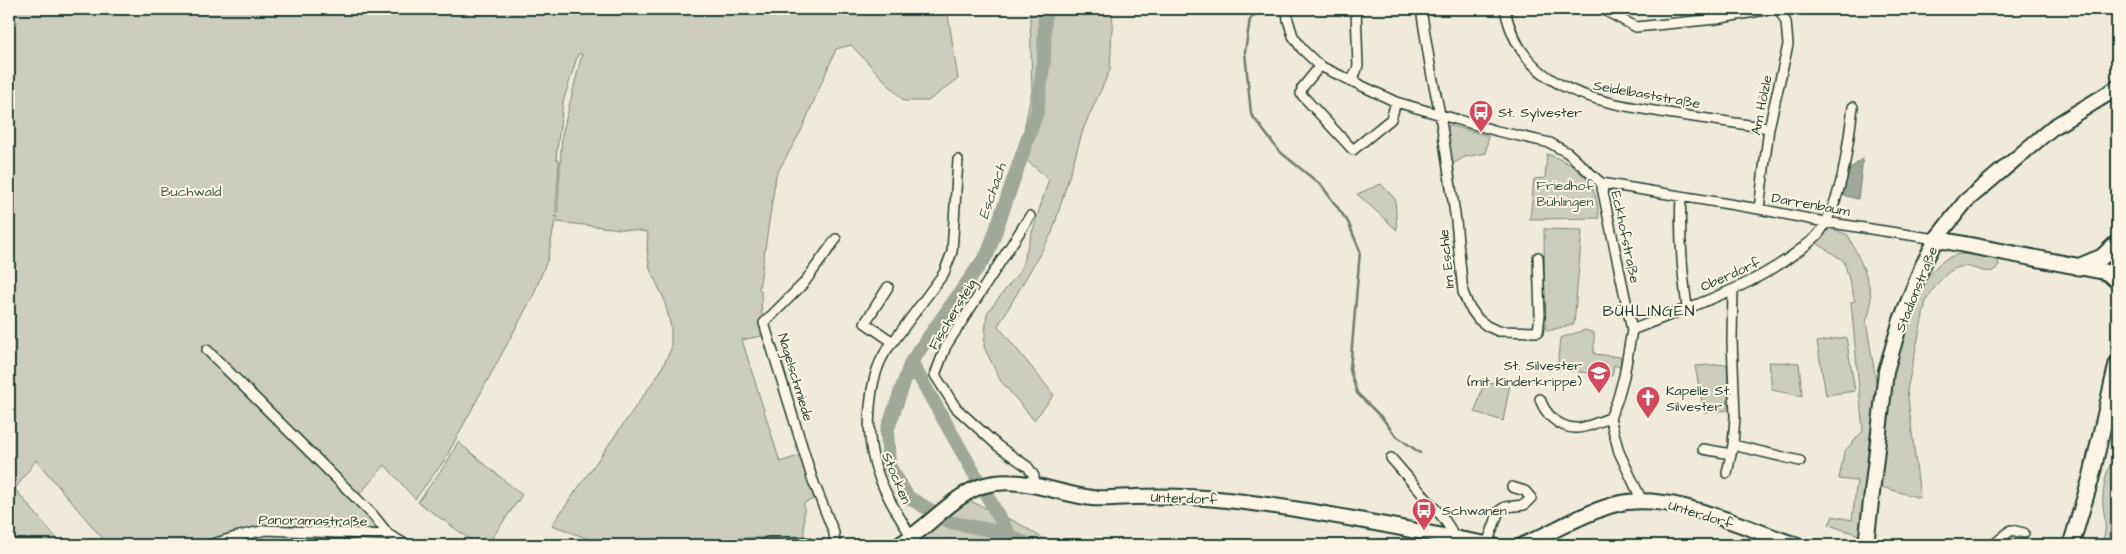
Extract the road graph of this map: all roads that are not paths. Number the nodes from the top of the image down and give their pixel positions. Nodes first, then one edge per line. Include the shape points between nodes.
1 (1288, 9) edge
2 (1356, 9) edge
3 (1421, 9) edge
4 (1505, 9) edge
5 (1602, 9) edge
6 (1770, 9) edge
7 (1779, 9) edge
8 (1320, 66) junction
9 (1351, 82) junction
10 (2117, 88) edge
11 (1396, 102) junction
12 (1853, 107) dead end
13 (1440, 114) junction
14 (1769, 128) junction
15 (958, 160) dead end
16 (1601, 182) junction
17 (1681, 197) junction
18 (1759, 209) junction
19 (1030, 216) dead end
20 (1824, 222) junction
21 (836, 239) dead end
22 (1936, 239) junction
23 (2117, 243) edge
24 (1538, 257) dead end
25 (2078, 266) junction
26 (2117, 281) edge
27 (888, 287) dead end
28 (1733, 290) junction
29 (1687, 307) junction
30 (1632, 330) junction
31 (893, 342) junction
32 (207, 350) dead end
33 (2117, 364) edge
34 (1540, 399) dead end
35 (1610, 418) junction
36 (1733, 444) junction
37 (1703, 449) dead end
38 (1731, 454) junction
39 (1391, 458) dead end
40 (1800, 461) dead end
41 (1727, 473) dead end
42 (1035, 486) junction
43 (1512, 487) dead end
44 (1642, 501) junction
45 (2024, 533) dead end
46 (388, 535) junction
47 (912, 537) junction
48 (1451, 538) junction
49 (2074, 538) edge
50 (209, 545) edge
51 (406, 545) edge
52 (768, 545) edge
53 (797, 545) edge
54 (806, 545) edge
55 (834, 545) edge
56 (899, 545) edge
57 (1490, 545) edge
58 (1523, 545) edge
59 (1796, 545) edge
60 (1866, 545) edge
61 (1993, 545) edge

1 - 8 street, Eckhofstraße via 1293,36
2 - 9 street via 1358,67
3 - 13 street
4 - 14 street, Seidelbaststraße via 1508,26 1524,56 1554,82 1580,95 1614,104
5 - 6 street via 1636,26 1716,19
7 - 14 street, Am Hölzle via 1786,22 1788,45
8 - 9 street, Eckhofstraße
8 - 11 street via 1302,88 1301,94 1353,150 1391,119
9 - 11 street, Eckhofstraße
10 - 22 street, Stadionstraße via 2052,128 1966,201
11 - 13 street, Eckhofstraße
12 - 20 street, Oberdorf via 1845,164 1834,202
13 - 16 street, Eckhofstraße via 1550,143 1568,152
13 - 24 street, Im Eschle via 1463,292 1478,319 1498,331 1538,332
14 - 18 street, Am Hölzle
15 - 31 street, Stocken via 952,252 944,273
16 - 17 street, Darrenbaum
16 - 30 street, Eckhofstraße
17 - 18 street, Darrenbaum
17 - 29 street via 1682,267
18 - 20 street, Darrenbaum
19 - 42 street, Fischersteig via 946,346 935,375 956,408 998,446 1028,467 1034,476
20 - 22 street, Darrenbaum
20 - 28 street, Oberdorf via 1815,237 1779,266
21 - 55 street, Nagelschmiede via 804,283 764,323 812,478 834,533
22 - 25 main road
22 - 60 street, Stadionstraße via 1901,320 1886,371
23 - 25 main road via 2102,257
25 - 26 main road via 2108,273
27 - 31 street via 865,323
28 - 29 street, Oberdorf
28 - 36 street
29 - 30 street, Oberdorf
30 - 35 street, Eckhofstraße via 1624,376
31 - 47 street, Stocken via 875,374 869,410 869,440 874,465 885,491
32 - 46 street via 373,515
33 - 49 main road
34 - 35 street via 1544,411 1561,425 1576,428
35 - 44 street via 1619,452
36 - 38 street
36 - 40 street
37 - 38 street
38 - 41 street
39 - 48 street via 1444,519 1451,530
42 - 47 street, Unterdorf via 1011,482 984,485 947,508
42 - 48 street, Unterdorf via 1093,498 1173,496 1217,499 1329,514
43 - 57 street, Unterdorf via 1525,491 1530,498 1524,505 1498,511
44 - 58 street, Unterdorf via 1614,504 1583,515
44 - 59 street, Unterdorf via 1658,501 1692,509
45 - 61 street via 2011,530
46 - 50 street, Panoramastraße via 266,530
46 - 51 street
47 - 56 street, Unterdorf
48 - 57 street, Unterdorf
52 - 53 street
53 - 54 street

